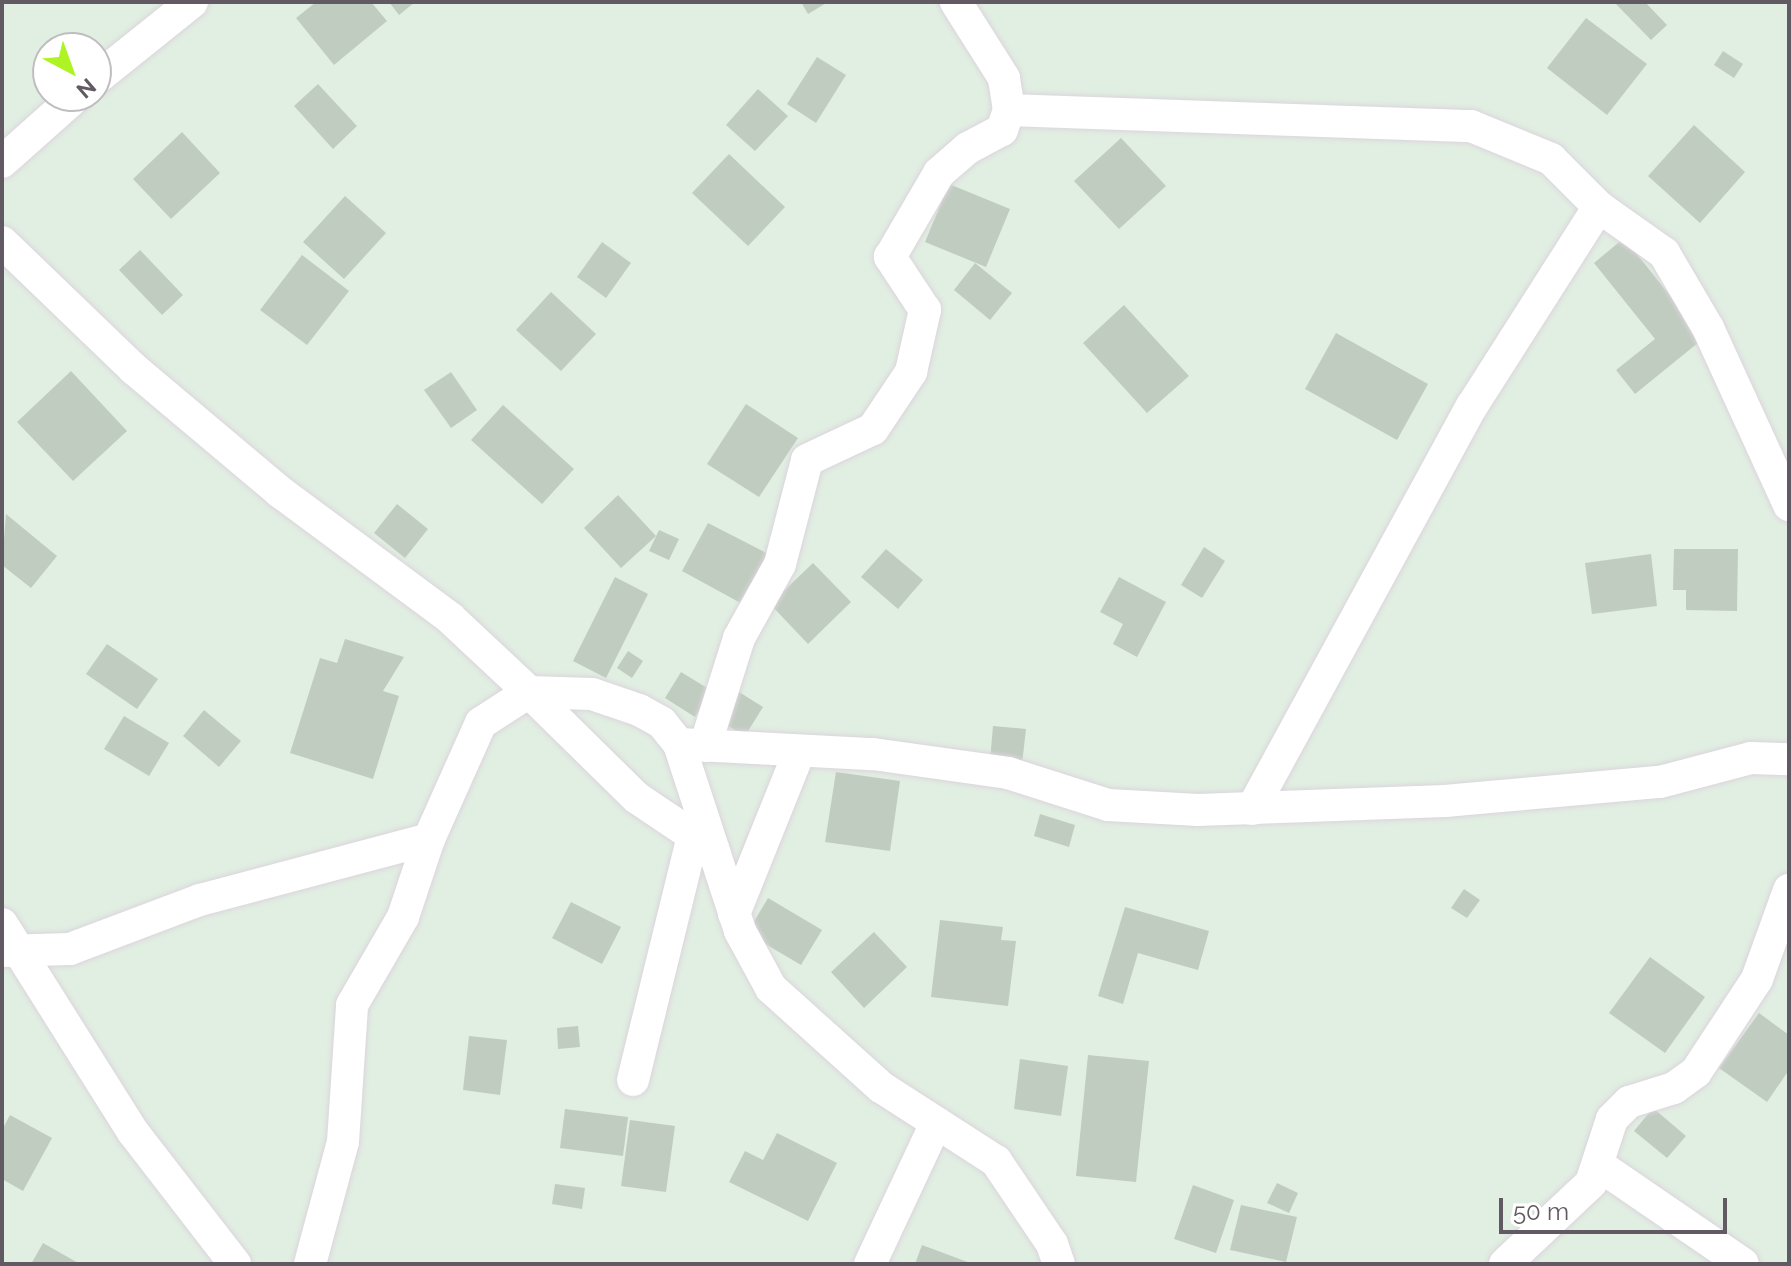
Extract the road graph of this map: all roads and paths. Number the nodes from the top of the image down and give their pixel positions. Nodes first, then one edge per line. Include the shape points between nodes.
1 (192, 2) edge
2 (956, 2) edge
3 (112, 66) edge
4 (1009, 110) junction
5 (58, 112) edge
6 (2, 162) edge
7 (1599, 207) junction
8 (2, 242) edge
9 (1789, 505) edge
10 (529, 692) junction
11 (692, 745) junction
12 (799, 752) junction
13 (1789, 759) edge
14 (1252, 809) junction
15 (429, 839) junction
16 (703, 843) junction
17 (1789, 890) edge
18 (734, 914) junction
19 (2, 924) edge
20 (13, 952) edge
21 (633, 1080) dead end
22 (936, 1123) junction
23 (1600, 1166) junction
24 (235, 1264) edge
25 (310, 1264) edge
26 (870, 1264) edge
27 (1059, 1264) edge
28 (1505, 1264) edge
29 (1743, 1264) edge

1 - 3 street
2 - 4 street via 1004,78
4 - 7 street via 1471,126 1551,159
4 - 11 street via 1002,130 968,148 939,173 890,257 925,310 911,372 873,429 807,460 780,564 739,638
5 - 6 street
7 - 9 street via 1664,253 1708,328
7 - 14 street via 1472,406
8 - 10 street via 134,369 280,492 450,618
10 - 11 street via 592,694 639,710
10 - 15 street via 481,723
10 - 16 street via 637,798
11 - 12 street
11 - 16 street
12 - 14 street via 873,754 1008,773 1108,805
12 - 18 street
13 - 14 street via 1751,758 1660,782 1445,801
15 - 20 street via 200,900 70,949
15 - 25 street via 403,917 352,1005 343,1142
16 - 18 street
16 - 21 street
17 - 23 street via 1757,979 1696,1072 1674,1088 1629,1102 1612,1119
18 - 22 street via 753,964 771,988 881,1087
19 - 20 street
20 - 24 street via 133,1132
22 - 26 street
22 - 27 street via 996,1161 1052,1244
23 - 28 street via 1591,1183
23 - 29 street

